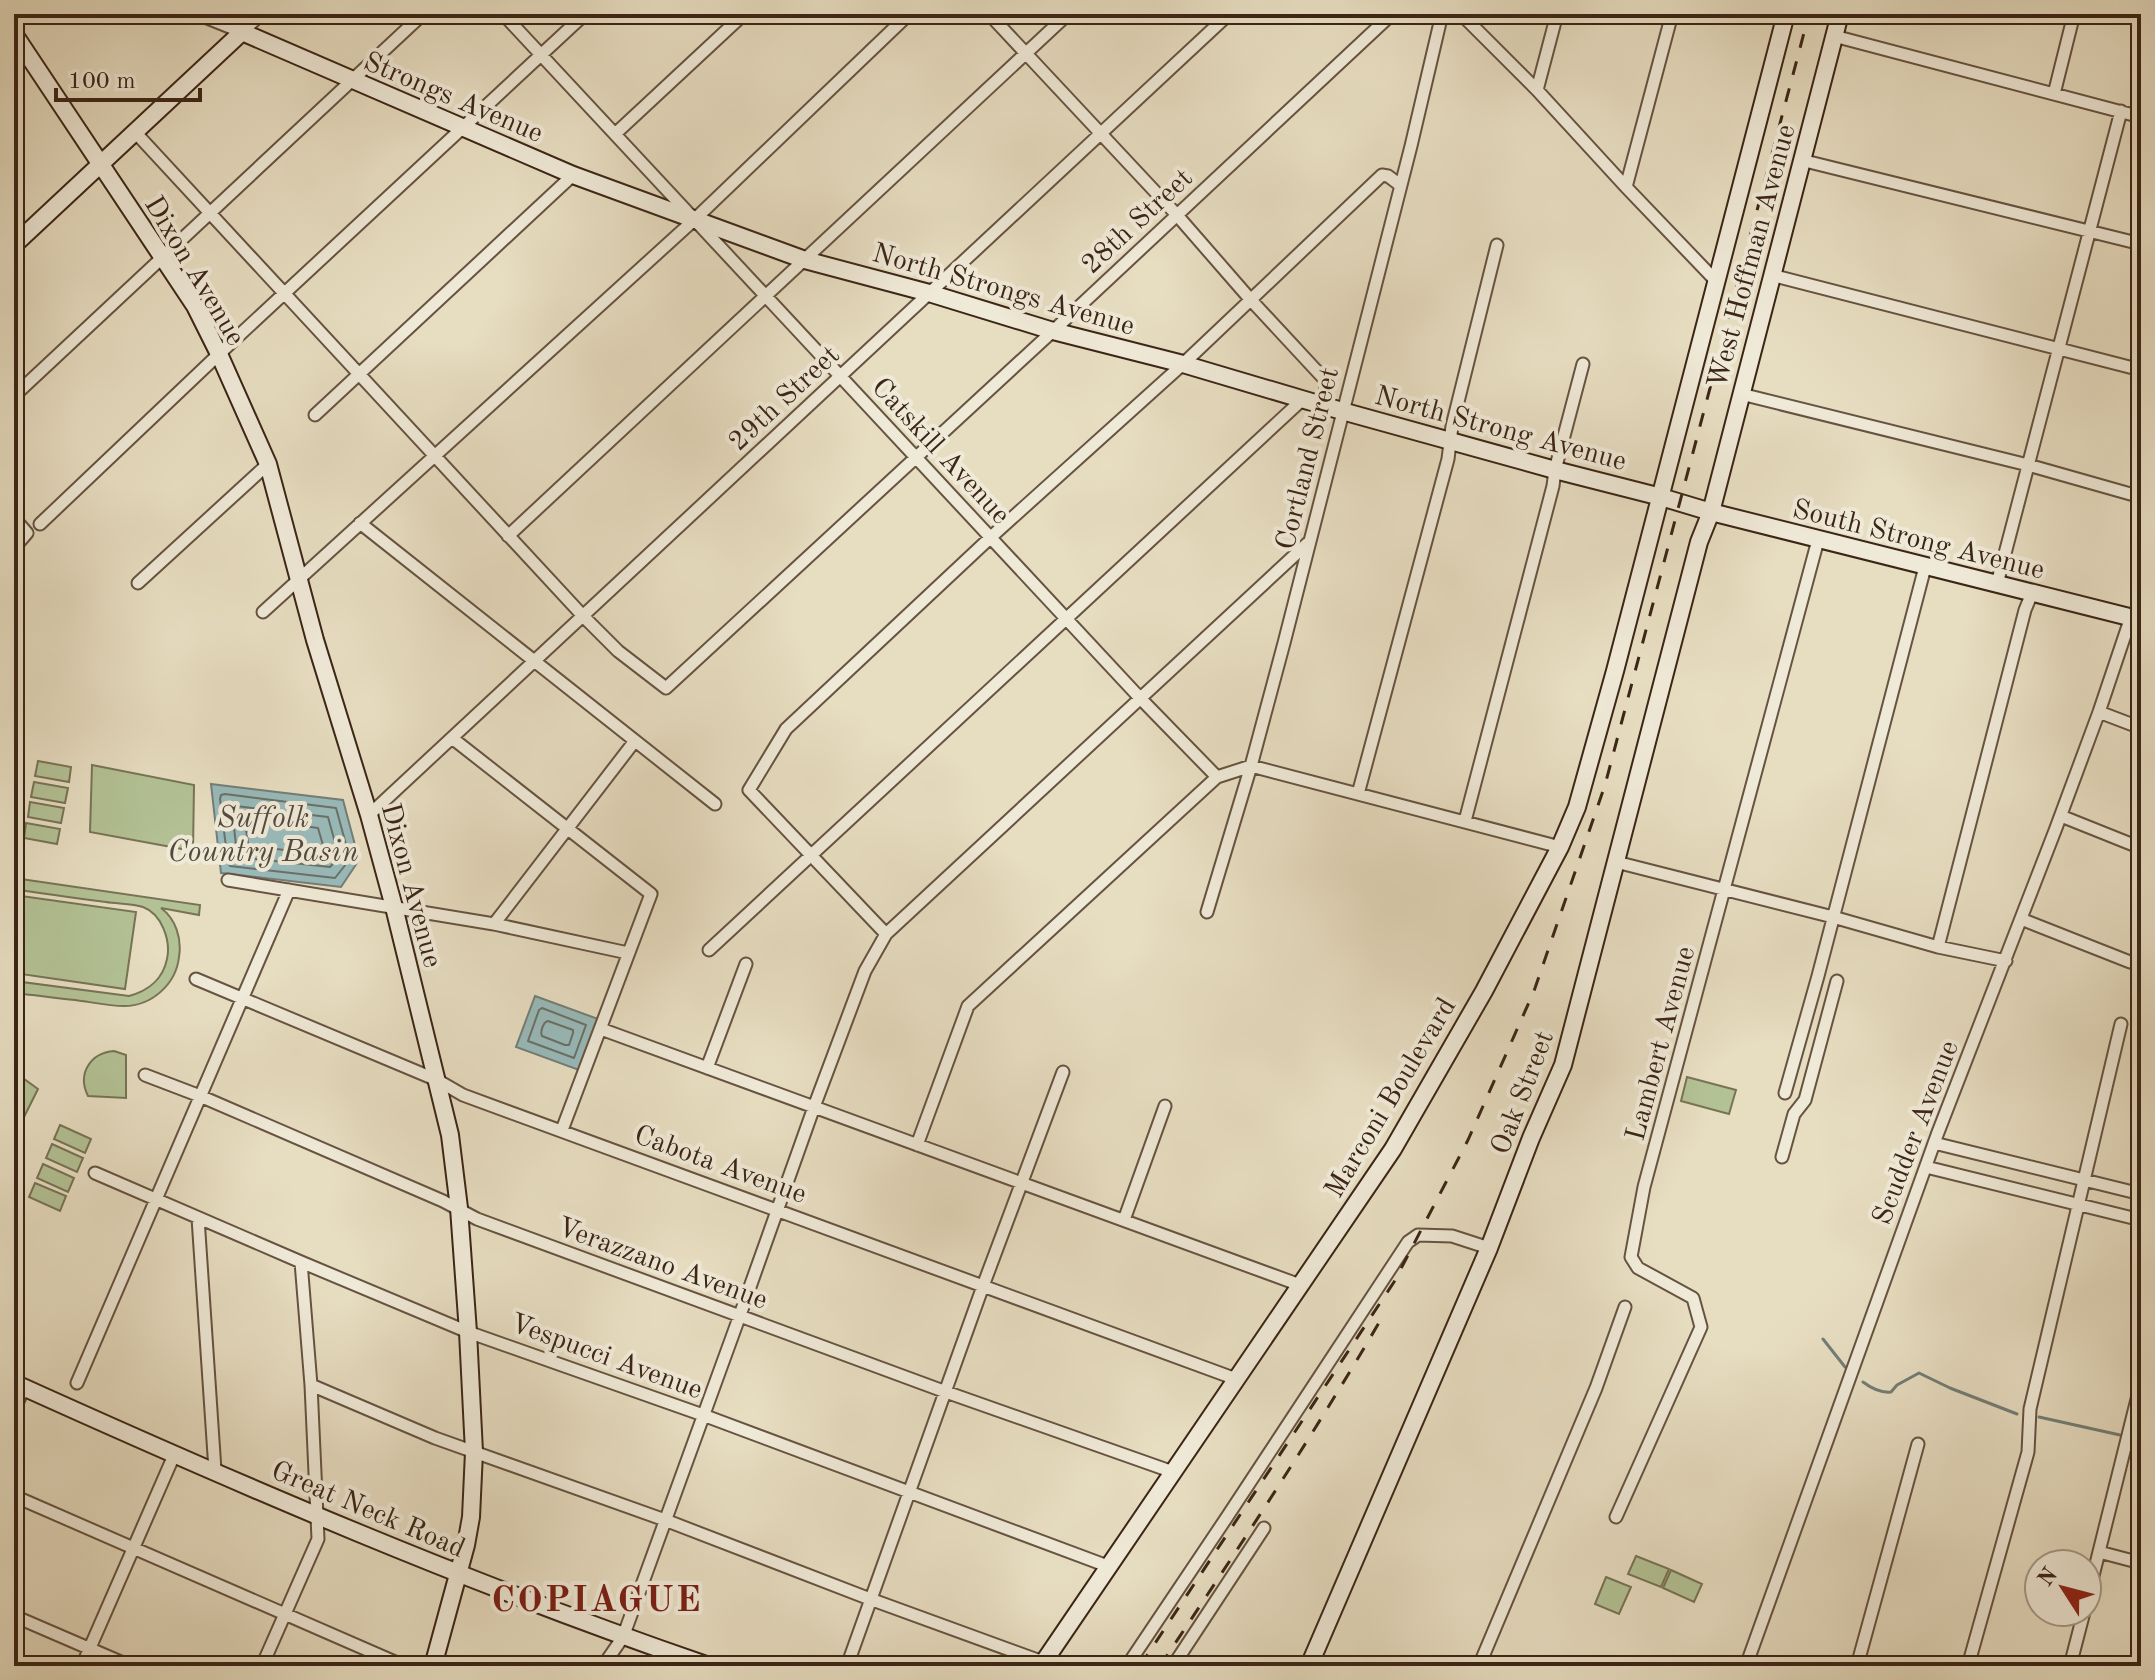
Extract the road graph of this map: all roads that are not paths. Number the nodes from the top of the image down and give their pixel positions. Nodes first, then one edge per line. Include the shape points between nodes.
1 (197, 14) edge
2 (261, 14) edge
3 (423, 14) edge
4 (503, 14) edge
5 (585, 14) edge
6 (744, 14) edge
7 (909, 14) edge
8 (989, 14) edge
9 (1068, 14) edge
10 (1229, 14) edge
11 (1392, 14) edge
12 (1442, 14) edge
13 (1461, 14) edge
14 (1557, 14) edge
15 (1672, 14) edge
16 (1786, 14) edge
17 (1840, 14) edge
18 (2074, 14) edge
19 (242, 32) junction
20 (14, 34) edge
21 (1834, 36) junction
22 (1025, 54) junction
23 (541, 55) junction
24 (352, 80) junction
25 (1537, 90) junction
26 (2054, 94) junction
27 (2121, 111) junction
28 (2141, 117) edge
29 (461, 129) junction
30 (135, 132) junction
31 (1101, 133) junction
32 (615, 134) junction
33 (1801, 160) junction
34 (99, 165) junction
35 (573, 175) junction
36 (1396, 182) junction
37 (1626, 187) junction
38 (209, 214) junction
39 (1176, 214) junction
40 (694, 220) junction
41 (2088, 231) junction
42 (2141, 244) edge
43 (14, 245) edge
44 (1497, 245) dead end
45 (162, 257) junction
46 (805, 260) junction
47 (1771, 275) junction
48 (1716, 281) junction
49 (285, 293) junction
50 (929, 293) junction
51 (766, 296) junction
52 (1250, 299) junction
53 (1053, 331) junction
54 (2059, 349) junction
55 (219, 354) junction
56 (1183, 364) junction
57 (1583, 364) dead end
58 (2141, 370) edge
59 (360, 374) junction
60 (840, 376) junction
61 (1741, 394) junction
62 (14, 396) edge
63 (1303, 399) junction
64 (1322, 405) junction
65 (1342, 411) junction
66 (315, 415) dead end
67 (1450, 441) junction
68 (434, 455) junction
69 (916, 457) junction
70 (268, 464) junction
71 (2028, 465) junction
72 (1555, 470) junction
73 (1661, 497) junction
74 (2141, 497) edge
75 (1686, 505) joint
76 (1711, 512) junction
77 (14, 518) edge
78 (360, 523) junction
79 (40, 524) dead end
80 (508, 536) junction
81 (991, 537) junction
82 (1818, 540) junction
83 (1310, 541) junction
84 (14, 548) edge
85 (1925, 567) junction
86 (300, 578) junction
87 (138, 583) dead end
88 (1997, 584) junction
89 (2032, 593) junction
90 (263, 612) dead end
91 (583, 616) junction
92 (1066, 618) junction
93 (2136, 618) edge
94 (533, 662) junction
95 (1140, 698) junction
96 (2099, 712) junction
97 (2141, 728) edge
98 (452, 738) junction
99 (634, 742) junction
100 (1251, 766) junction
101 (1217, 777) junction
102 (1358, 794) junction
103 (715, 804) dead end
104 (369, 815) junction
105 (2061, 816) junction
106 (1465, 821) junction
107 (567, 828) junction
108 (1560, 847) junction
109 (2141, 848) edge
110 (812, 855) junction
111 (1616, 862) junction
112 (228, 880) dead end
113 (289, 890) junction
114 (1726, 890) junction
115 (394, 907) junction
116 (1207, 912) dead end
117 (1833, 917) junction
118 (2021, 919) junction
119 (494, 924) junction
120 (886, 934) junction
121 (1938, 947) junction
122 (709, 950) dead end
123 (628, 953) junction
124 (2006, 961) junction
125 (2130, 962) dead end
126 (746, 964) dead end
127 (196, 979) dead end
128 (1837, 981) dead end
129 (242, 998) junction
130 (2121, 1024) dead end
131 (601, 1029) junction
132 (707, 1068) junction
133 (1063, 1072) dead end
134 (145, 1075) dead end
135 (437, 1080) junction
136 (1785, 1093) dead end
137 (200, 1096) junction
138 (1165, 1106) dead end
139 (814, 1107) junction
140 (562, 1130) junction
141 (1934, 1143) junction
142 (917, 1145) junction
143 (1782, 1157) dead end
144 (1926, 1167) junction
145 (95, 1173) dead end
146 (2085, 1180) junction
147 (1022, 1183) junction
148 (2141, 1194) edge
149 (156, 1199) junction
150 (2079, 1205) junction
151 (459, 1208) junction
152 (778, 1209) junction
153 (198, 1218) junction
154 (1124, 1220) junction
155 (2141, 1220) edge
156 (1489, 1248) junction
157 (301, 1262) junction
158 (1300, 1285) junction
159 (983, 1286) junction
160 (1625, 1307) dead end
161 (740, 1315) junction
162 (468, 1332) junction
163 (1236, 1379) junction
164 (77, 1383) dead end
165 (2141, 1383) edge
166 (19, 1385) edge
167 (311, 1385) junction
168 (946, 1392) junction
169 (14, 1411) edge
170 (703, 1415) junction
171 (1918, 1444) dead end
172 (474, 1452) junction
173 (175, 1453) junction
174 (215, 1470) junction
175 (1173, 1472) junction
176 (908, 1493) junction
177 (14, 1496) edge
178 (318, 1516) junction
179 (1616, 1517) dead end
180 (665, 1520) junction
181 (1264, 1528) dead end
182 (133, 1548) junction
183 (2100, 1548) edge
184 (2103, 1553) edge
185 (2141, 1563) edge
186 (1110, 1567) junction
187 (459, 1575) junction
188 (870, 1599) junction
189 (285, 1614) junction
190 (14, 1616) edge
191 (2080, 1628) edge
192 (623, 1637) junction
193 (90, 1648) junction
194 (1042, 1664) edge
195 (82, 1666) edge
196 (130, 1666) edge
197 (262, 1666) edge
198 (404, 1666) edge
199 (433, 1666) edge
200 (603, 1666) edge
201 (709, 1666) edge
202 (847, 1666) edge
203 (1127, 1666) edge
204 (1173, 1666) edge
205 (1309, 1666) edge
206 (1479, 1666) edge
207 (1746, 1666) edge
208 (1857, 1666) edge
209 (1968, 1666) edge
210 (2070, 1666) edge

1 - 19 street, Strongs Avenue
2 - 19 street
3 - 24 street
4 - 23 street, Catskill Avenue
5 - 23 street
6 - 32 street
7 - 40 street
8 - 22 street
9 - 22 street
10 - 31 street, 29th Street
11 - 39 street, 28th Street
12 - 36 street, Cortland Street
13 - 25 street
14 - 25 street
15 - 37 street
16 - 48 main road, West Hoffman Avenue
17 - 21 main road, West Hoffman Avenue
18 - 26 street
19 - 24 main road, Strongs Avenue
19 - 30 main road
20 - 34 main road, Dixon Avenue
21 - 26 street
21 - 33 main road, West Hoffman Avenue
22 - 31 street
22 - 46 street
23 - 29 street
23 - 32 street, Catskill Avenue
24 - 29 main road, Strongs Avenue
24 - 38 street
25 - 37 street
26 - 27 street
27 - 28 street
27 - 41 street
29 - 35 main road, Strongs Avenue
29 - 49 street
30 - 34 main road
30 - 38 street
31 - 39 street
31 - 50 street, 29th Street
32 - 40 street, Catskill Avenue
33 - 41 street
33 - 47 main road, West Hoffman Avenue
34 - 43 main road
34 - 45 main road, Dixon Avenue
35 - 40 main road, Strongs Avenue
35 - 59 street
36 - 52 street via 1382,175
36 - 65 street, Cortland Street
37 - 48 street
38 - 45 street
38 - 49 street
39 - 52 street
39 - 53 street, 28th Street
40 - 46 main road, North Strongs Avenue
40 - 51 street, Catskill Avenue
40 - 68 street
41 - 42 street
41 - 54 street
44 - 67 street
45 - 55 main road, Dixon Avenue
45 - 62 street
46 - 50 main road, North Strongs Avenue
46 - 51 street
47 - 54 street
47 - 61 main road, West Hoffman Avenue
48 - 73 main road, West Hoffman Avenue
49 - 55 street
49 - 59 street
50 - 53 main road, North Strongs Avenue
50 - 60 street, 29th Street
51 - 60 street, Catskill Avenue
51 - 80 street
52 - 56 street
52 - 64 street via 1327,382
53 - 56 main road, North Strongs Avenue
53 - 69 street, 28th Street
54 - 58 street
54 - 71 street
55 - 70 main road, Dixon Avenue
55 - 79 street
56 - 63 main road, North Strongs Avenue
56 - 81 street
57 - 72 street
59 - 66 street
59 - 68 street
60 - 69 street, Catskill Avenue
60 - 91 street, 29th Street
61 - 71 street
61 - 76 main road, West Hoffman Avenue
63 - 64 main road, North Strong Avenue
63 - 92 street
64 - 65 main road, North Strong Avenue
65 - 67 main road, North Strong Avenue
65 - 83 street, Cortland Street
67 - 72 main road, North Strong Avenue
67 - 102 street
68 - 78 street
68 - 80 street
69 - 81 street, Catskill Avenue
69 - 91 street, 28th Street via 666,688
70 - 86 main road, Dixon Avenue
70 - 87 street
71 - 74 street
71 - 88 street
72 - 73 main road, North Strong Avenue
72 - 106 street
73 - 75 main road, North Strong Avenue
73 - 108 main road, Marconi Boulevard via 1580,797
75 - 76 main road, South Strong Avenue
76 - 82 main road, South Strong Avenue
76 - 111 main road, Oak Street
77 - 84 street via 27,533
78 - 86 street
78 - 94 street
80 - 91 street
81 - 92 street, Catskill Avenue
81 - 110 street via 786,729 749,790
82 - 85 main road, South Strong Avenue
82 - 114 street, Lambert Avenue
83 - 95 street
83 - 100 street, Cortland Street
85 - 88 main road, South Strong Avenue
85 - 117 street
86 - 90 street
86 - 104 main road, Dixon Avenue
88 - 89 main road, South Strong Avenue
89 - 93 main road, South Strong Avenue
89 - 121 street
91 - 94 street, 29th Street
92 - 95 street, Catskill Avenue
92 - 110 street
93 - 96 street, Scudder Avenue
94 - 98 street, 29th Street
94 - 99 street
95 - 101 street, Catskill Avenue
95 - 120 street
96 - 97 street
96 - 105 street, Scudder Avenue
98 - 104 street, 29th Street
98 - 107 street
99 - 103 street
99 - 107 street
100 - 101 street
100 - 102 street
100 - 116 street, Cortland Street
101 - 142 street via 968,1006
102 - 106 street
104 - 115 main road, Dixon Avenue
105 - 109 street
105 - 118 street, Scudder Avenue
106 - 108 street
107 - 119 street
107 - 123 street via 651,894
108 - 158 main road, Marconi Boulevard via 1432,1085
110 - 120 street
110 - 122 street
111 - 114 street
111 - 156 main road, Oak Street via 1563,1065
112 - 113 street
113 - 115 street
113 - 129 street
114 - 117 street
114 - 179 street, Lambert Avenue via 1644,1187 1631,1257 1638,1268 1693,1298 1701,1327
115 - 119 street
115 - 135 main road, Dixon Avenue
117 - 121 street
117 - 136 street
118 - 124 street, Scudder Avenue
118 - 125 street
119 - 123 street
120 - 139 street via 865,971
121 - 124 street
123 - 131 street
124 - 141 street, Scudder Avenue
126 - 132 street
127 - 129 street, Cabota Avenue
128 - 143 street via 1805,1100 1794,1114
129 - 135 street, Cabota Avenue
129 - 137 street
130 - 146 street
131 - 132 street
131 - 140 street
132 - 139 street
133 - 147 street
134 - 137 street, Verazzano Avenue
135 - 140 street, Cabota Avenue via 463,1095
135 - 151 main road, Dixon Avenue
137 - 149 street
137 - 151 street, Verazzano Avenue
138 - 154 street
139 - 142 street
139 - 152 street
140 - 152 street, Cabota Avenue
141 - 144 street, Scudder Avenue
141 - 146 street
142 - 147 street
144 - 150 street
144 - 207 street, Scudder Avenue
145 - 149 street, Vespucci Avenue
146 - 148 street
146 - 150 street
147 - 154 street
147 - 159 street
149 - 153 street, Vespucci Avenue
149 - 164 street
150 - 155 street
150 - 209 street via 2030,1409 2028,1452
151 - 161 street, Verazzano Avenue
151 - 162 main road, Dixon Avenue
152 - 159 street, Cabota Avenue
152 - 161 street
153 - 157 street, Vespucci Avenue
153 - 174 street
154 - 158 street
156 - 203 street via 1452,1236 1418,1235 1408,1242
156 - 205 main road, Oak Street
157 - 162 street, Vespucci Avenue
157 - 167 street
158 - 163 main road, Marconi Boulevard
159 - 163 street, Cabota Avenue
159 - 168 street
160 - 206 street
161 - 168 street, Verazzano Avenue
161 - 170 street
162 - 170 street, Vespucci Avenue
162 - 172 main road, Dixon Avenue
163 - 175 main road, Marconi Boulevard
165 - 183 street
166 - 169 street
166 - 173 main road, Great Neck Road
167 - 172 street
167 - 178 street
168 - 175 street, Verazzano Avenue
168 - 176 street
170 - 176 street, Vespucci Avenue
170 - 180 street
171 - 208 street
172 - 180 street
172 - 187 main road, Dixon Avenue via 471,1517
173 - 174 main road, Great Neck Road
173 - 182 street
174 - 178 main road, Great Neck Road
175 - 186 main road, Marconi Boulevard
176 - 186 street, Vespucci Avenue
176 - 188 street
177 - 182 street
178 - 187 main road, Great Neck Road
178 - 189 street via 318,1539
180 - 188 street
180 - 192 street
181 - 204 street
182 - 189 street
182 - 193 street
184 - 185 street
186 - 194 main road, Marconi Boulevard
187 - 192 main road, Great Neck Road
187 - 199 main road, Dixon Avenue
188 - 194 street
188 - 202 street
189 - 197 street
189 - 198 street
190 - 193 street
191 - 210 street
192 - 200 street
192 - 201 main road, Great Neck Road
193 - 195 street
193 - 196 street

